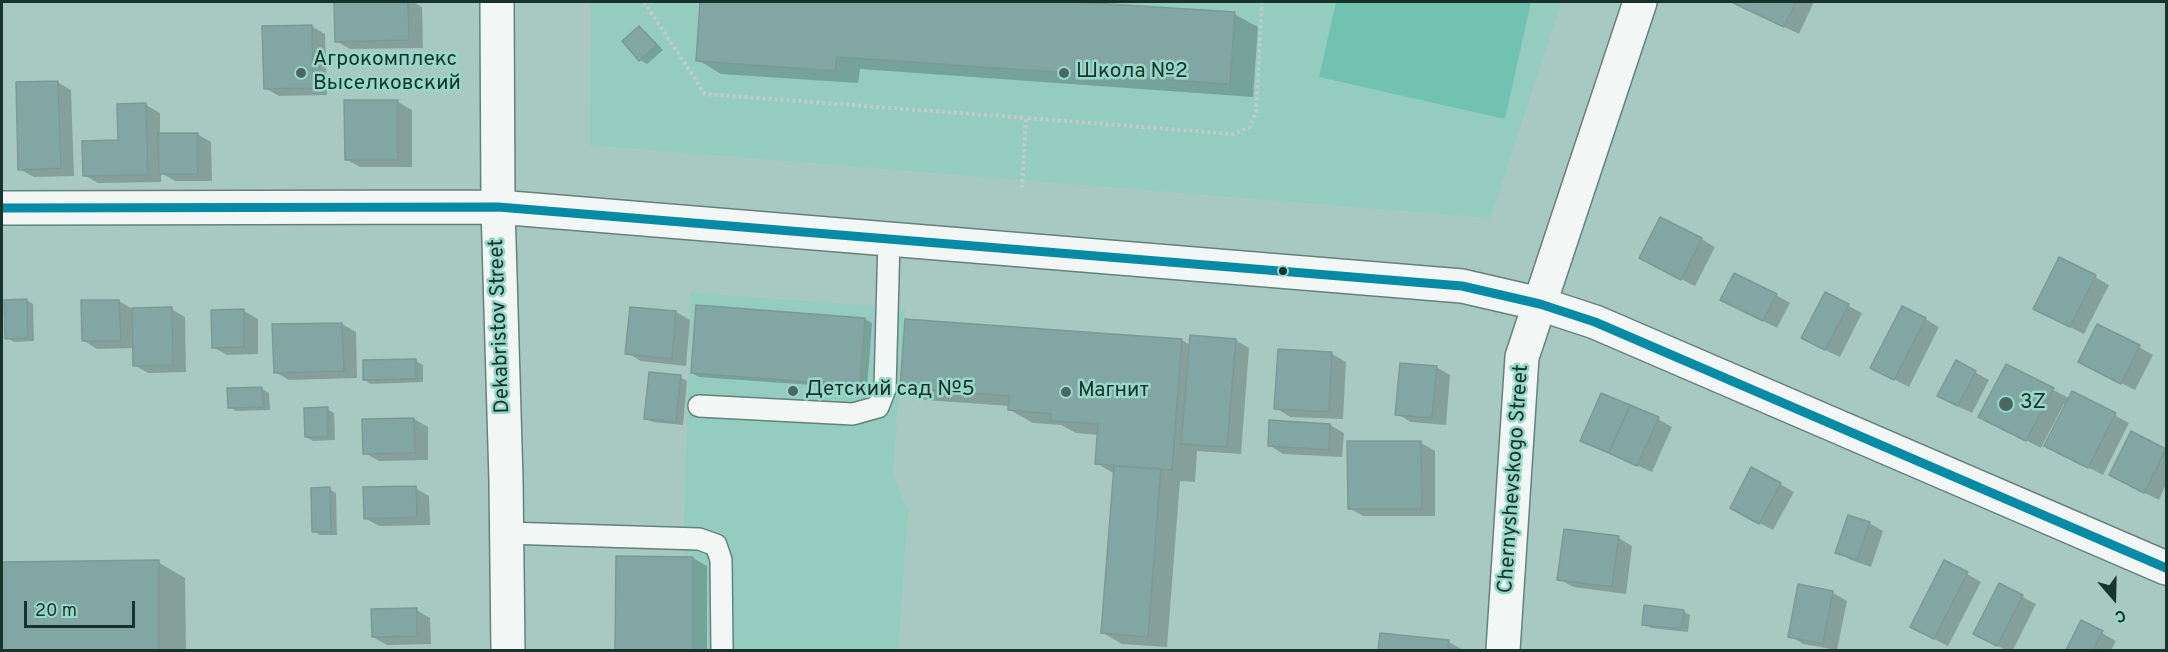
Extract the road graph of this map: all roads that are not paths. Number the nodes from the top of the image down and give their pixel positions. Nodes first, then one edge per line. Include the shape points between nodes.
1 (497, 2) edge
2 (1640, 2) edge
3 (498, 207) junction
4 (2, 208) edge
5 (889, 239) junction
6 (1540, 304) junction
7 (699, 406) dead end
8 (506, 533) junction
9 (2166, 568) edge
10 (508, 651) edge
11 (722, 651) edge
12 (1503, 651) edge

1 - 3 street, Dekabristov Street
2 - 6 street, Chernyshevskogo Street
3 - 4 street
3 - 5 street
3 - 8 street, Dekabristov Street
5 - 6 street via 1462,286
5 - 7 lane via 885,389 878,407 853,414
6 - 9 street via 1595,322
6 - 12 street, Chernyshevskogo Street via 1522,357
8 - 10 street, Dekabristov Street
8 - 11 lane via 699,539 716,545 721,560

